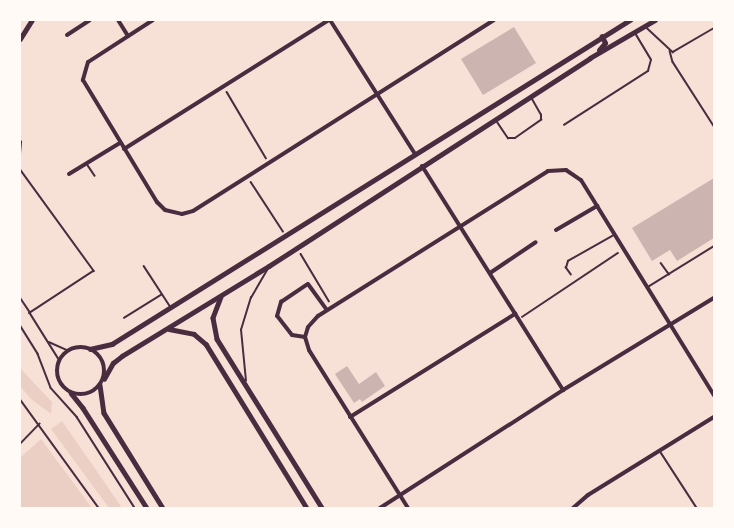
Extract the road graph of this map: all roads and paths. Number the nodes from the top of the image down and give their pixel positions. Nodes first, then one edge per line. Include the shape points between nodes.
1 (32, 20) edge
2 (90, 20) edge
3 (118, 20) edge
4 (153, 20) edge
5 (329, 20) edge
6 (494, 20) edge
7 (630, 20) edge
8 (643, 20) edge
9 (656, 20) edge
10 (645, 26) junction
11 (714, 28) edge
12 (635, 32) junction
13 (67, 34) dead end
14 (128, 36) junction
15 (602, 38) junction
16 (20, 39) edge
17 (670, 51) junction
18 (590, 58) junction
19 (223, 86) junction
20 (377, 94) junction
21 (530, 97) junction
22 (496, 119) junction
23 (564, 125) dead end
24 (714, 126) edge
25 (21, 142) dead end
26 (120, 143) junction
27 (124, 149) junction
28 (20, 154) edge
29 (415, 154) junction
30 (87, 163) junction
31 (269, 163) junction
32 (422, 166) junction
33 (20, 169) edge
34 (69, 174) dead end
35 (95, 177) dead end
36 (247, 177) junction
37 (597, 206) junction
38 (462, 228) junction
39 (556, 230) dead end
40 (286, 235) junction
41 (615, 235) junction
42 (536, 242) dead end
43 (714, 246) edge
44 (297, 248) junction
45 (624, 249) junction
46 (661, 263) dead end
47 (144, 266) dead end
48 (269, 266) junction
49 (490, 273) junction
50 (669, 274) junction
51 (571, 275) dead end
52 (648, 287) junction
53 (162, 294) junction
54 (222, 295) junction
55 (20, 298) edge
56 (714, 298) edge
57 (171, 308) junction
58 (330, 309) junction
59 (30, 313) junction
60 (514, 314) junction
61 (124, 318) dead end
62 (518, 319) junction
63 (20, 325) edge
64 (671, 325) junction
65 (169, 329) junction
66 (305, 337) junction
67 (48, 342) junction
68 (90, 349) junction
69 (69, 351) junction
70 (60, 361) junction
71 (104, 379) junction
72 (100, 385) junction
73 (246, 385) junction
74 (563, 390) junction
75 (69, 392) junction
76 (714, 395) edge
77 (20, 399) edge
78 (350, 417) junction
79 (714, 417) edge
80 (39, 424) junction
81 (20, 444) edge
82 (660, 451) junction
83 (400, 496) junction
84 (99, 508) edge
85 (135, 508) edge
86 (147, 508) edge
87 (163, 508) edge
88 (307, 508) edge
89 (322, 508) edge
90 (380, 508) edge
91 (408, 508) edge
92 (573, 508) edge
93 (697, 508) edge

1 - 16 street
2 - 13 street
3 - 14 street
4 - 14 street
5 - 19 street
5 - 20 street
6 - 20 street
7 - 15 street
8 - 10 street
9 - 10 street
10 - 12 street
10 - 17 lane
11 - 17 lane via 678,51
12 - 18 street
12 - 23 lane via 651,60 648,71
14 - 26 street via 93,58 83,74 85,86
15 - 18 street via 604,45
15 - 29 street
17 - 24 lane
18 - 21 street
19 - 27 street
19 - 31 path
20 - 29 street
20 - 31 street
21 - 22 street
21 - 22 lane via 541,120 515,138 508,138
22 - 32 street
25 - 28 lane
26 - 27 street
26 - 30 street
27 - 36 street via 161,206 176,214 193,211
29 - 40 street
30 - 34 street
30 - 35 lane
31 - 36 street
32 - 38 street
32 - 44 street
33 - 59 lane via 94,271
36 - 40 path
37 - 38 street via 581,180 566,170 548,171
37 - 39 street
37 - 41 street
38 - 49 street
38 - 58 street
40 - 57 street
41 - 45 street
41 - 51 lane via 568,261 566,268
42 - 49 street
43 - 50 lane
44 - 48 street
44 - 58 path
45 - 52 street
45 - 62 path
46 - 50 lane
47 - 53 lane
48 - 54 street
48 - 73 lane via 251,298 241,330
49 - 60 street
50 - 52 lane
52 - 64 street
53 - 57 lane
53 - 61 lane
54 - 65 street
54 - 73 street via 213,318 214,328
55 - 59 lane
56 - 64 street
57 - 68 street via 112,344
58 - 66 street via 310,323
58 - 66 street via 308,284 281,302 277,316 291,335
59 - 67 lane
60 - 62 street
60 - 78 street
62 - 74 street
63 - 85 path via 54,392 77,417
64 - 74 street
64 - 76 street
65 - 71 street via 122,356
65 - 88 street via 194,334 206,344
66 - 78 street
67 - 69 lane
67 - 70 lane
68 - 69 street
68 - 71 street via 101,359
69 - 70 street
70 - 75 street via 60,381
71 - 72 street
72 - 75 street via 89,394
72 - 87 street via 104,413
73 - 89 street
74 - 83 street
75 - 86 street
77 - 80 path
78 - 83 street
79 - 82 street
80 - 81 path
80 - 84 path
82 - 92 street
82 - 93 lane
83 - 90 street
83 - 91 street

